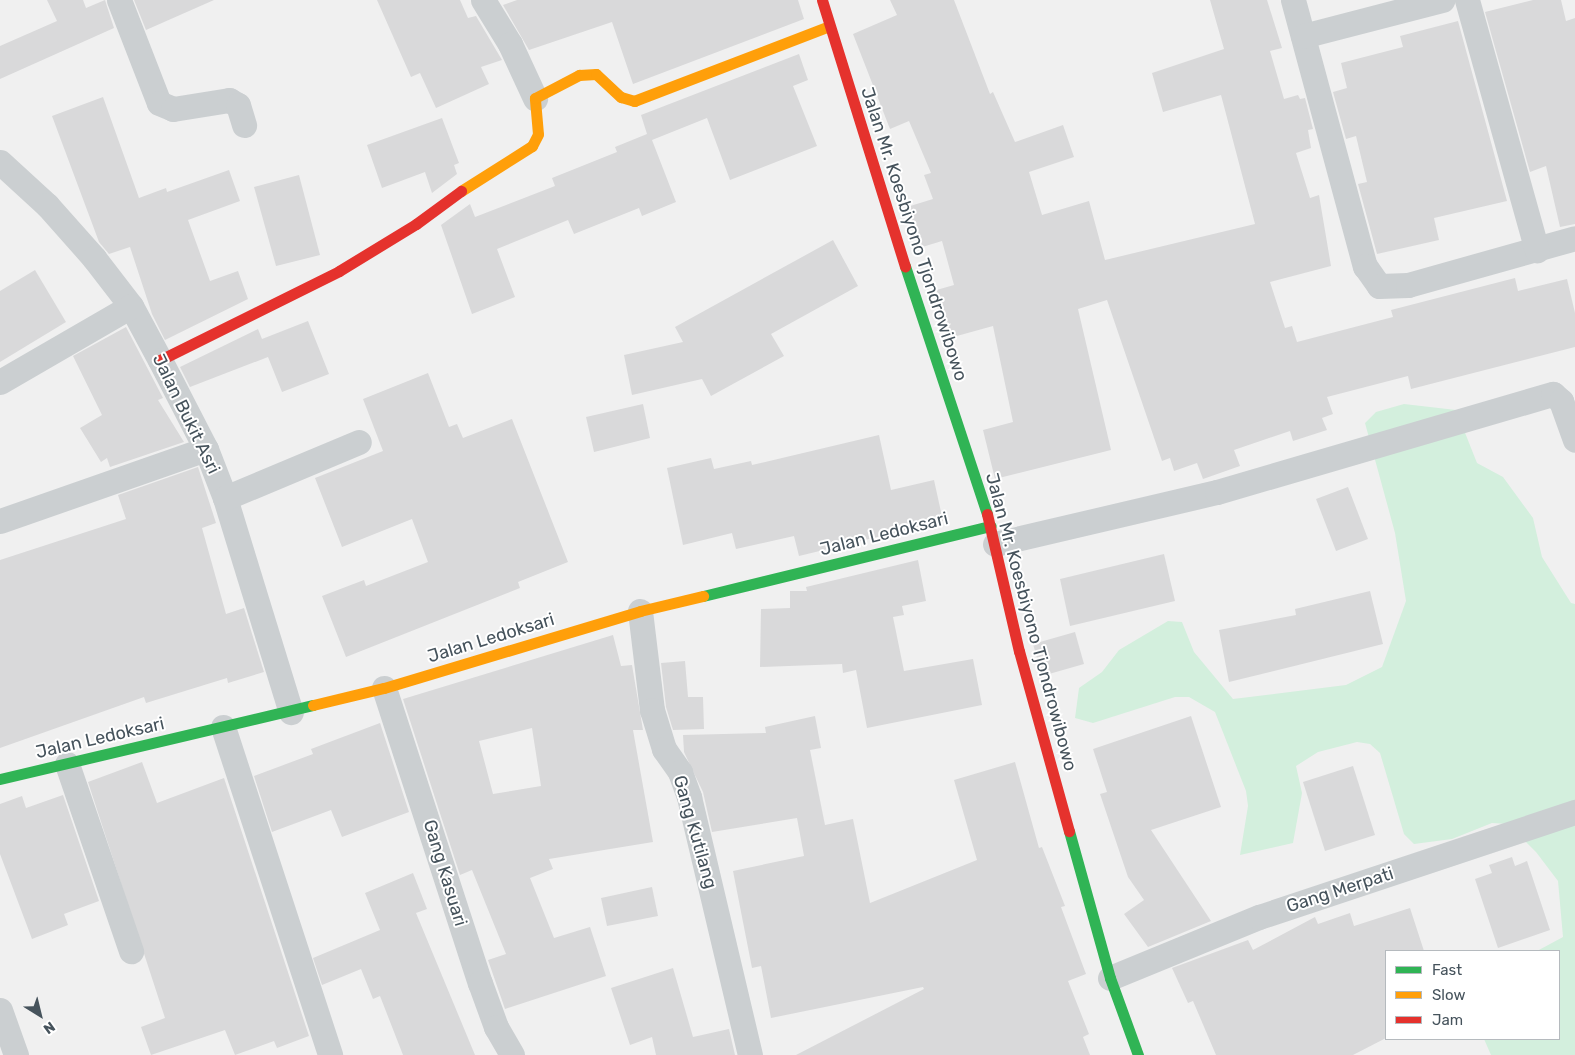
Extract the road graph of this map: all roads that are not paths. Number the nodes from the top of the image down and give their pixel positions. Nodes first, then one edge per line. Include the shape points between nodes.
1 (119, 0) edge
2 (482, 0) edge
3 (822, 0) edge
4 (1293, 0) edge
5 (1442, 0) edge
6 (1467, 0) edge
7 (829, 26) junction
8 (1303, 36) junction
9 (535, 98) junction
10 (244, 125) dead end
11 (0, 162) edge
12 (1575, 238) edge
13 (1537, 250) junction
14 (131, 306) junction
15 (160, 360) junction
16 (0, 382) edge
17 (1575, 440) edge
18 (359, 442) dead end
19 (206, 449) junction
20 (226, 498) junction
21 (0, 521) edge
22 (993, 535) junction
23 (640, 612) junction
24 (384, 688) junction
25 (291, 712) junction
26 (222, 727) junction
27 (67, 764) junction
28 (0, 779) edge
29 (1575, 812) edge
30 (131, 952) dead end
31 (1110, 978) junction
32 (0, 1010) edge
33 (16, 1055) edge
34 (330, 1055) edge
35 (512, 1055) edge
36 (750, 1055) edge
37 (1138, 1055) edge

1 - 10 street via 159,103 173,109 229,100 238,105
2 - 9 street via 510,44
3 - 7 street, Jalan Mr. Koesbiyono Tjondrowibowo
4 - 8 street
5 - 8 street
6 - 13 street
7 - 9 street via 634,101 621,97 596,74 579,74
7 - 22 street, Jalan Mr. Koesbiyono Tjondrowibowo
8 - 13 street via 1365,266 1379,286 1408,285
9 - 15 street via 538,134 532,146 488,171 416,224 340,271
11 - 14 street, Jalan Bukit Asri via 47,205
12 - 13 street
14 - 15 street, Jalan Bukit Asri
14 - 16 street
15 - 19 street, Jalan Bukit Asri
17 - 22 street via 1562,402 1553,394 1217,492
18 - 20 street
19 - 20 street, Jalan Bukit Asri
19 - 21 street
20 - 25 street, Jalan Bukit Asri
22 - 23 street, Jalan Ledoksari
22 - 31 street, Jalan Mr. Koesbiyono Tjondrowibowo via 1020,652
23 - 24 street, Jalan Ledoksari
23 - 36 street, Gang Kutilang via 652,710 664,749 680,772 689,797
24 - 25 street, Jalan Ledoksari
24 - 35 street, Gang Kasuari via 480,983 496,1027
25 - 26 street, Jalan Ledoksari
26 - 27 street, Jalan Ledoksari
26 - 34 street
27 - 28 street, Jalan Ledoksari
27 - 30 street
29 - 31 street, Gang Merpati via 1259,917
31 - 37 street, Jalan Mr. Koesbiyono Tjondrowibowo
32 - 33 street

